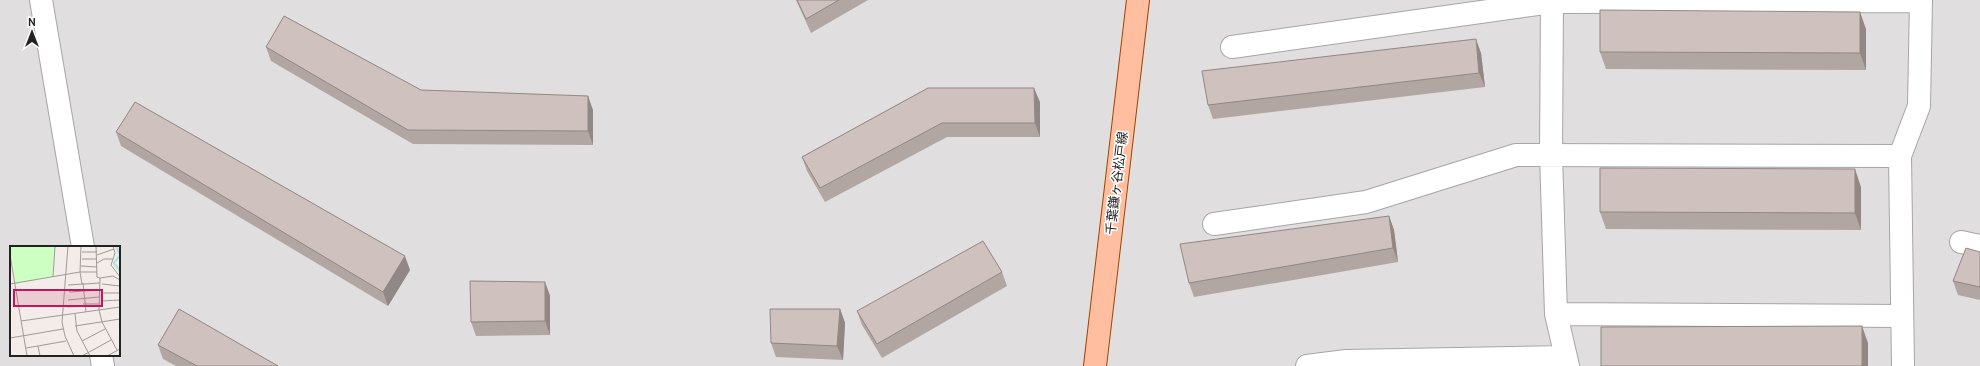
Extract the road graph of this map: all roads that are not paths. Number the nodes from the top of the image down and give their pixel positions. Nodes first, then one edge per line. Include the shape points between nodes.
1 (41, 0) edge
2 (1138, 0) edge
3 (1552, 1) edge
4 (1921, 1) edge
5 (1232, 47) dead end
6 (1551, 154) junction
7 (1900, 156) junction
8 (1214, 224) dead end
9 (83, 246) edge
10 (1556, 314) junction
11 (1902, 316) junction
12 (101, 356) edge
13 (1567, 362) edge
14 (103, 366) edge
15 (1095, 366) edge
16 (1307, 366) edge
17 (1903, 366) edge

1 - 9 street
2 - 15 main road, 千葉鎌ヶ谷松戸線
3 - 4 street
3 - 5 street
3 - 6 street
4 - 7 street via 1919,106
6 - 7 street
6 - 8 street via 1516,155 1366,202
6 - 10 street
7 - 11 street
10 - 11 street
10 - 13 street
11 - 17 street
12 - 14 street
13 - 16 street via 1346,361

